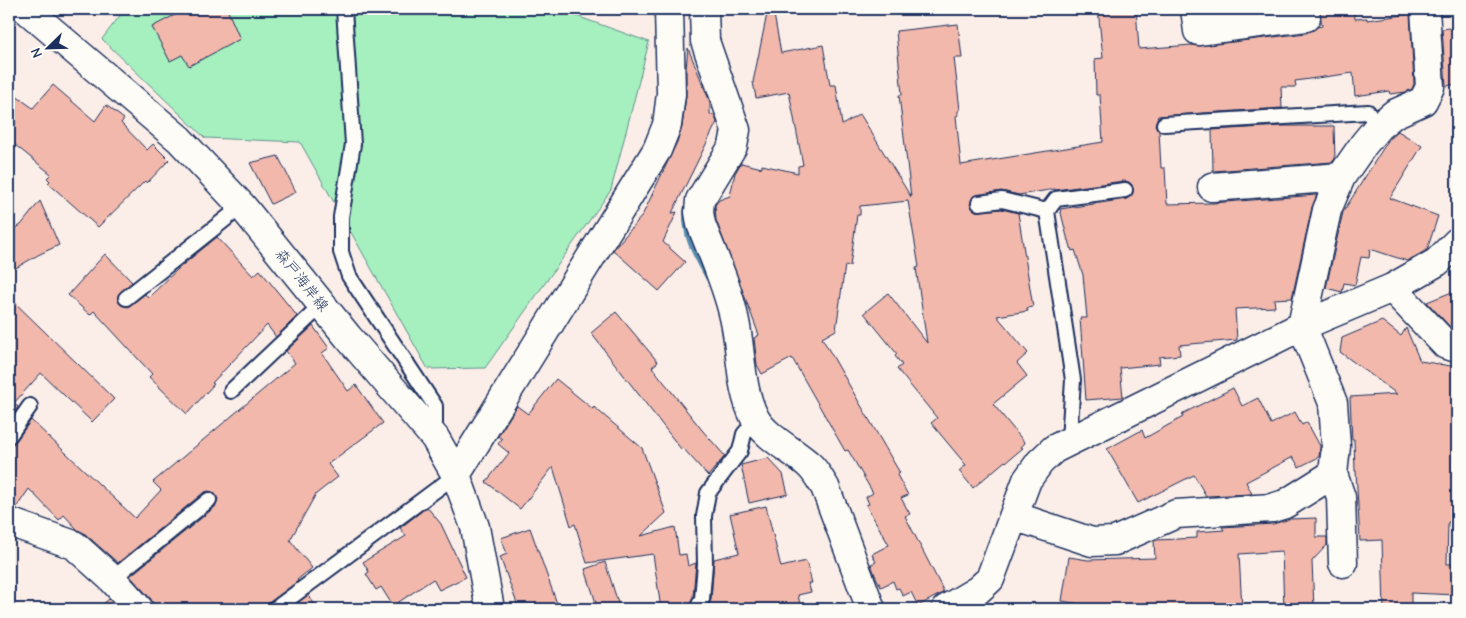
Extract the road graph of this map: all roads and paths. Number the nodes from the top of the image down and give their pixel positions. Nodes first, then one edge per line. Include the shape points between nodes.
1 (26, 9) edge
2 (344, 9) edge
3 (669, 9) edge
4 (704, 9) edge
5 (1195, 9) edge
6 (1425, 9) edge
7 (1306, 17) dead end
8 (1164, 124) dead end
9 (1378, 127) junction
10 (1340, 177) junction
11 (1212, 187) dead end
12 (1125, 190) dead end
13 (979, 203) dead end
14 (242, 206) junction
15 (1047, 211) junction
16 (1457, 242) edge
17 (1392, 288) junction
18 (126, 298) dead end
19 (322, 306) junction
20 (1302, 326) junction
21 (1457, 348) edge
22 (231, 391) dead end
23 (30, 406) dead end
24 (751, 426) junction
25 (9, 436) edge
26 (434, 438) junction
27 (1069, 440) junction
28 (1333, 474) junction
29 (456, 476) junction
30 (209, 500) dead end
31 (1014, 516) junction
32 (9, 522) edge
33 (1343, 563) dead end
34 (112, 578) junction
35 (139, 609) edge
36 (275, 609) edge
37 (490, 609) edge
38 (697, 609) edge
39 (871, 609) edge
40 (946, 609) edge

1 - 14 street, 森戸海岸線 via 180,139
2 - 26 lane via 353,144 341,217 341,252 349,276 435,406
3 - 29 street via 671,94 667,125 657,150
4 - 24 street via 705,42 736,130 734,146 700,200 699,212 729,294
5 - 7 street via 1198,31
6 - 9 street via 1430,87 1423,101 1394,114
8 - 9 lane via 1368,112
9 - 10 street
10 - 11 street
10 - 20 street via 1327,210
12 - 15 lane via 1056,200
13 - 15 lane via 1002,200
14 - 18 lane
14 - 19 street, 森戸海岸線
15 - 27 lane via 1073,380
16 - 17 street via 1437,262
17 - 20 street
17 - 21 street via 1446,345
19 - 22 lane
19 - 26 street, 森戸海岸線
20 - 27 street
20 - 28 street via 1333,403 1336,446
23 - 25 lane
24 - 38 lane via 740,451 708,493 704,516 702,599
24 - 39 street via 767,432 818,475
26 - 29 street, 森戸海岸線
27 - 31 street via 1040,462 1027,480
28 - 31 street via 1272,508 1176,514 1115,541 1092,542
28 - 33 street via 1341,497
29 - 36 lane
29 - 37 street, 森戸海岸線 via 475,527
30 - 34 lane
31 - 40 street via 990,579
32 - 34 street via 74,545
34 - 35 street

